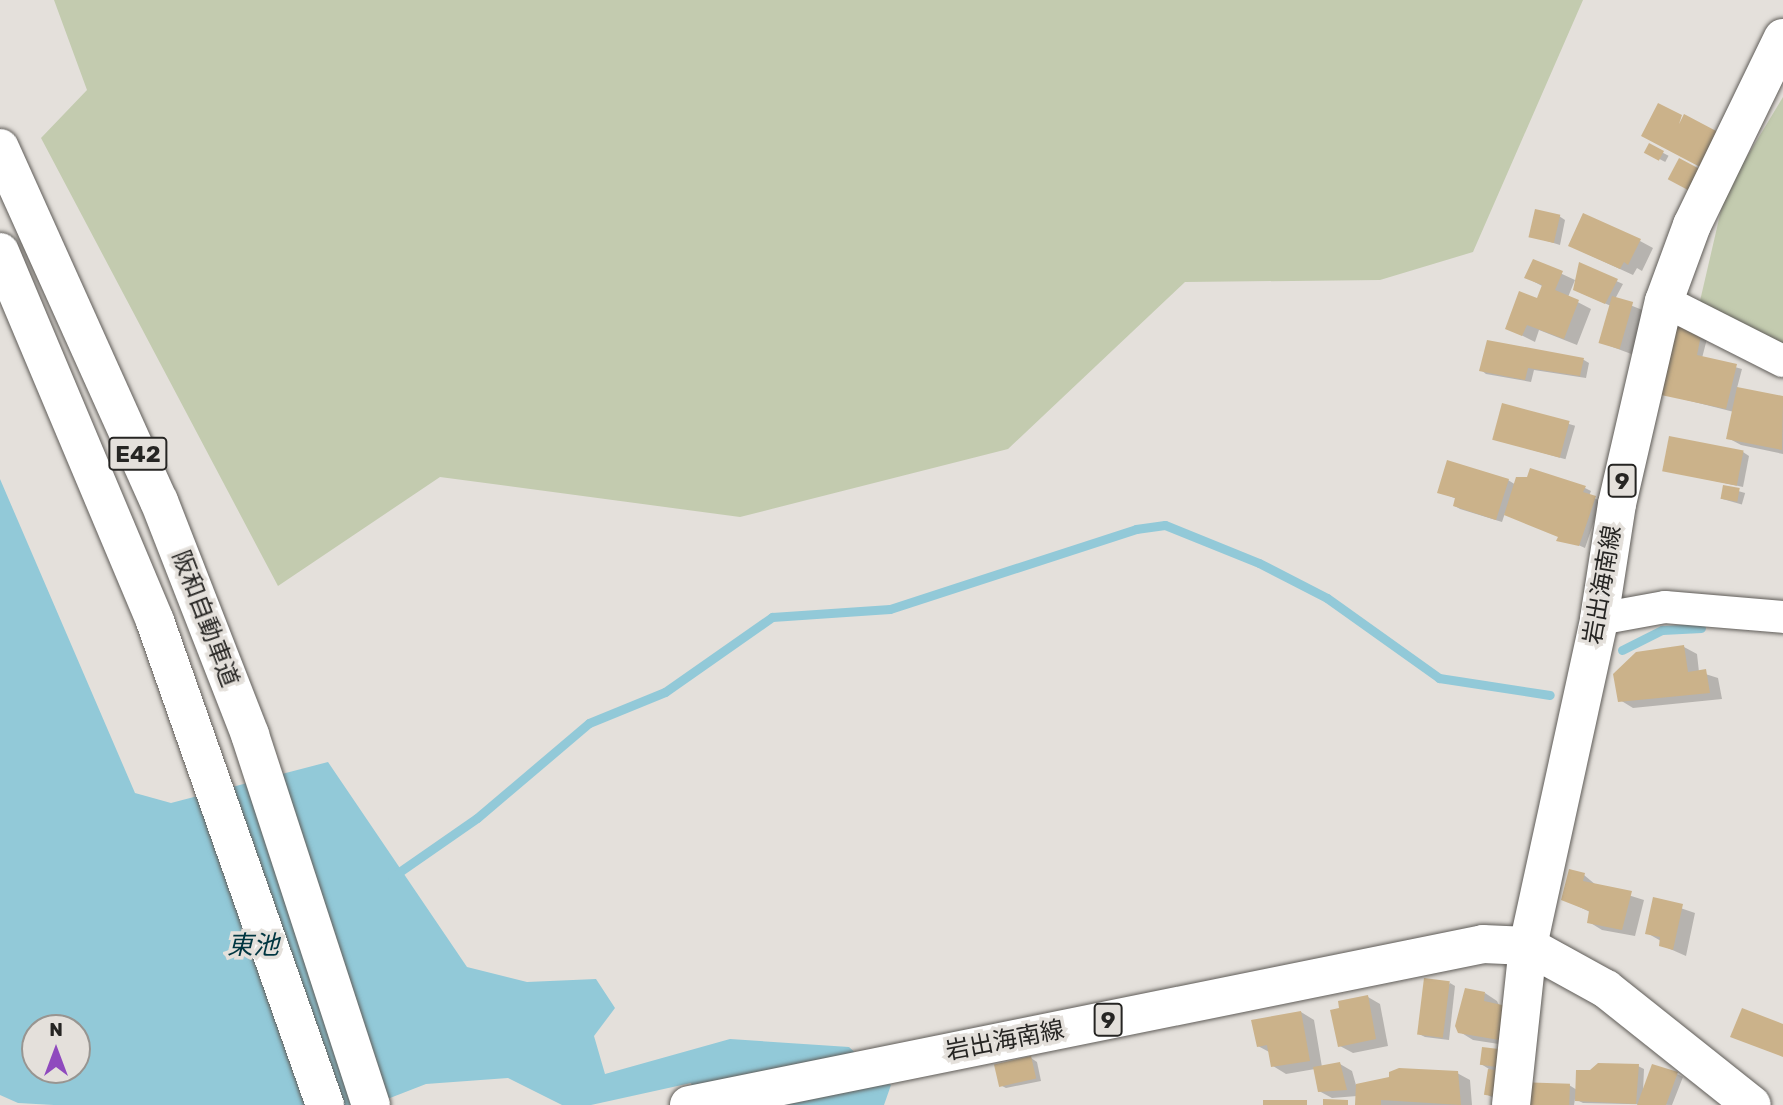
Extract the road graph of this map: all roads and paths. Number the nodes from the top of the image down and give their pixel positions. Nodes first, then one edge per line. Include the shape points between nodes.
1 (1783, 38) edge
2 (0, 148) edge
3 (0, 252) edge
4 (1664, 301) junction
5 (1783, 360) edge
6 (1783, 617) edge
7 (1599, 619) junction
8 (1528, 946) junction
9 (325, 1105) edge
10 (370, 1105) edge
11 (689, 1105) edge
12 (1511, 1105) edge
13 (1752, 1105) edge

1 - 4 main road, 岩出海南線 / 9 via 1692,225
2 - 10 main road, 阪和自動車道 / E42 via 159,501 262,766
3 - 9 main road, 阪和自動車道 / E42 via 155,621
4 - 5 street
4 - 7 main road, 岩出海南線 / 9 via 1616,504
6 - 7 street via 1665,607
7 - 8 main road, 岩出海南線 / 9
8 - 11 main road, 岩出海南線 / 9 via 1483,944
8 - 12 main road, 岩出海南線 / 9
8 - 13 main road via 1606,989

